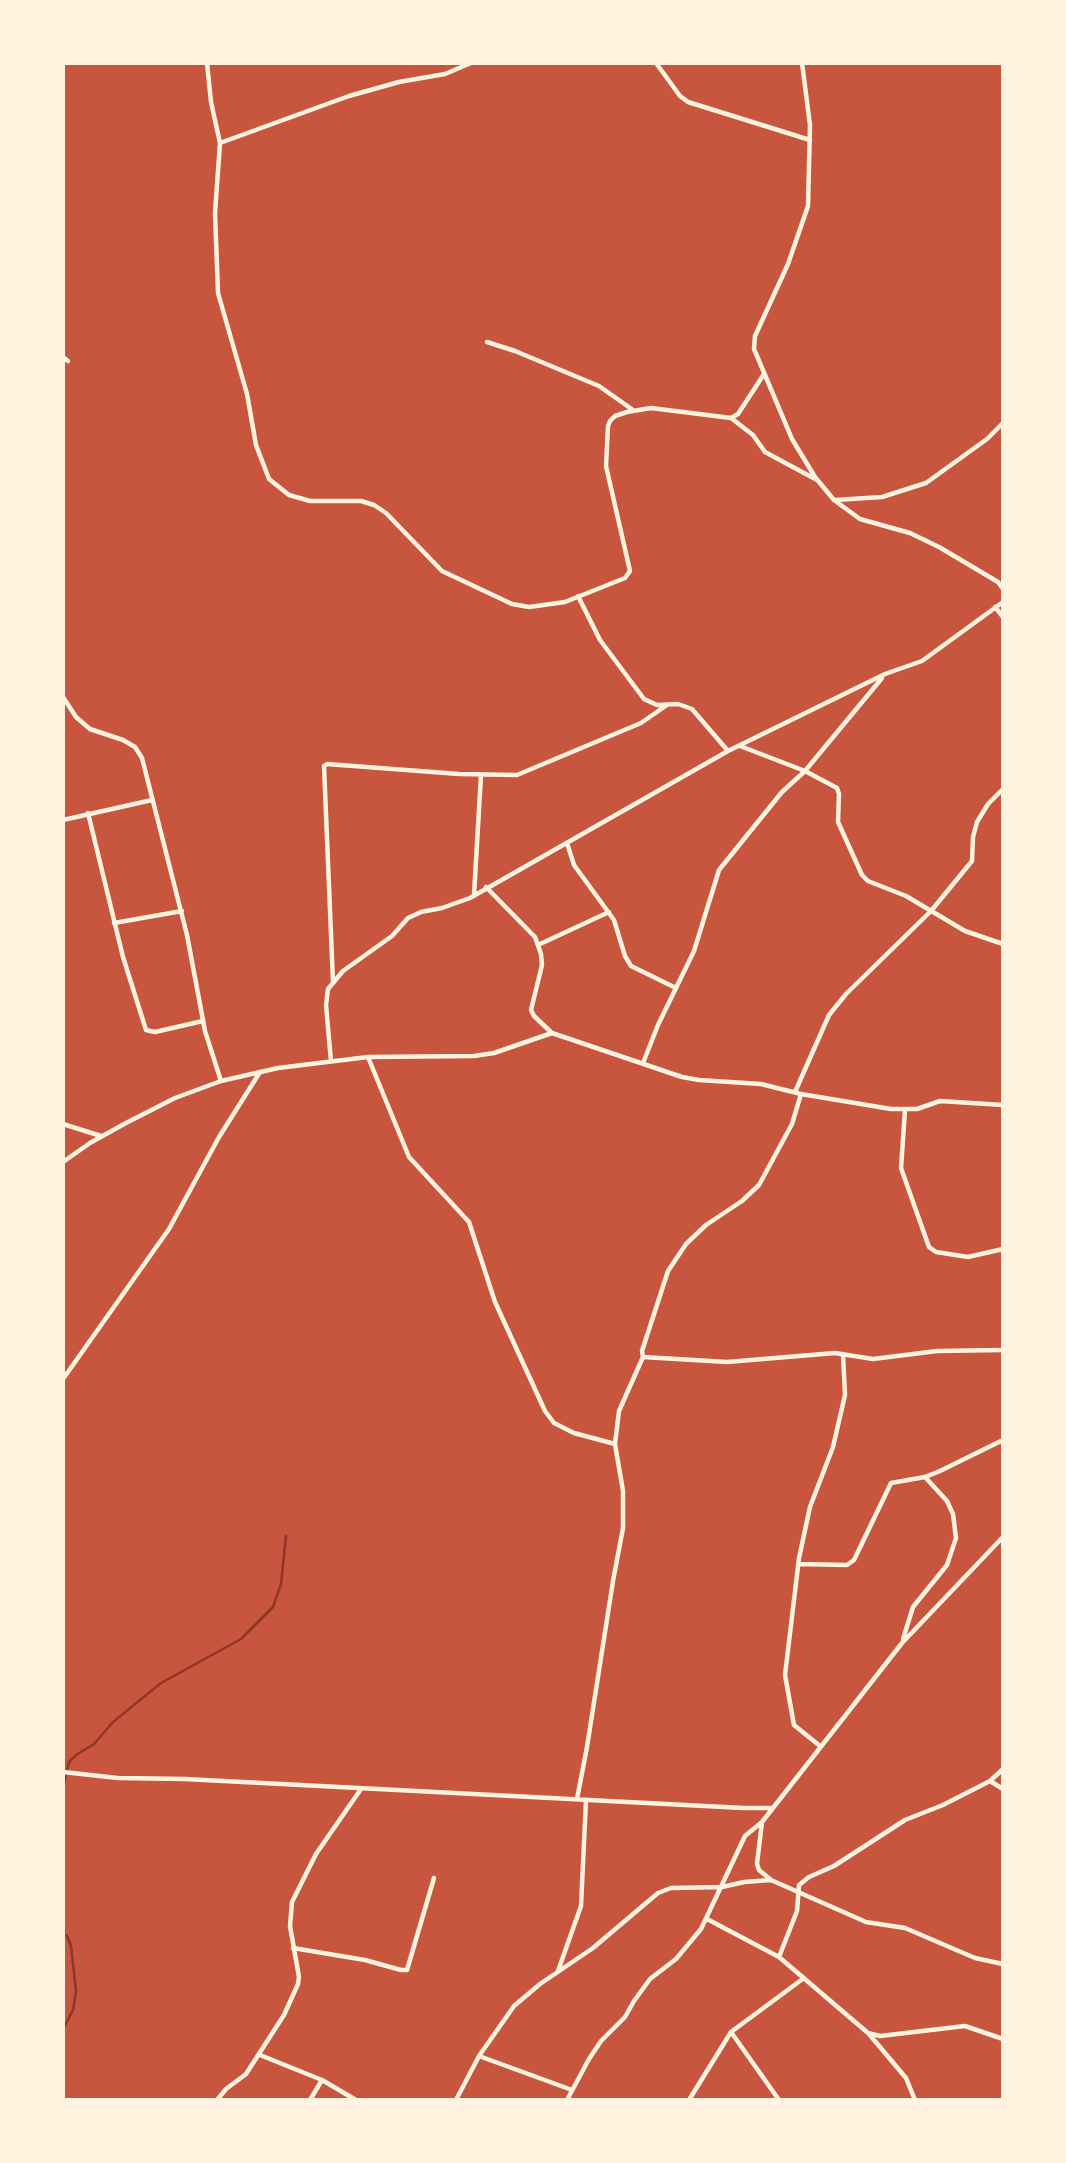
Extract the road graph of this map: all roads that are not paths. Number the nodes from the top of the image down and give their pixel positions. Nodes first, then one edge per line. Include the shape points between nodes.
1 (207, 63) edge
2 (471, 63) edge
3 (656, 63) edge
4 (802, 63) edge
5 (810, 140) junction
6 (220, 143) junction
7 (487, 341) dead end
8 (764, 374) junction
9 (634, 410) junction
10 (731, 418) junction
11 (1003, 423) edge
12 (818, 481) junction
13 (834, 500) junction
14 (1003, 589) edge
15 (578, 596) junction
16 (1003, 602) edge
17 (995, 607) junction
18 (1003, 617) edge
19 (885, 674) junction
20 (63, 697) edge
21 (667, 705) junction
22 (739, 746) junction
23 (728, 751) junction
24 (805, 771) junction
25 (481, 775) junction
26 (1003, 789) edge
27 (152, 800) junction
28 (88, 813) junction
29 (63, 820) edge
30 (567, 843) junction
31 (486, 887) junction
32 (474, 895) junction
33 (182, 911) junction
34 (931, 911) junction
35 (609, 912) junction
36 (114, 923) junction
37 (1003, 944) edge
38 (538, 946) junction
39 (333, 984) junction
40 (676, 988) junction
41 (203, 1021) junction
42 (552, 1034) junction
43 (368, 1057) junction
44 (331, 1061) junction
45 (643, 1063) junction
46 (260, 1071) junction
47 (221, 1081) junction
48 (798, 1093) junction
49 (1003, 1105) edge
50 (905, 1110) junction
51 (63, 1124) edge
52 (102, 1136) junction
53 (63, 1162) edge
54 (1003, 1249) edge
55 (1003, 1350) edge
56 (842, 1354) junction
57 (643, 1357) junction
58 (63, 1379) edge
59 (1003, 1440) edge
60 (615, 1444) junction
61 (925, 1477) junction
62 (1003, 1537) edge
63 (799, 1564) junction
64 (902, 1643) junction
65 (820, 1746) junction
66 (1003, 1769) edge
67 (63, 1772) edge
68 (990, 1781) junction
69 (362, 1788) junction
70 (1003, 1789) edge
71 (577, 1799) junction
72 (586, 1800) junction
73 (772, 1808) junction
74 (762, 1822) junction
75 (435, 1878) dead end
76 (771, 1880) junction
77 (722, 1887) junction
78 (797, 1891) junction
79 (707, 1919) junction
80 (293, 1948) junction
81 (779, 1957) junction
82 (1003, 1964) edge
83 (558, 1972) junction
84 (804, 1978) junction
85 (732, 2032) junction
86 (868, 2034) junction
87 (1003, 2039) edge
88 (260, 2055) junction
89 (479, 2056) junction
90 (322, 2080) junction
91 (572, 2090) junction
92 (218, 2100) edge
93 (310, 2100) edge
94 (356, 2100) edge
95 (456, 2100) edge
96 (567, 2100) edge
97 (689, 2100) edge
98 (779, 2100) edge
99 (915, 2100) edge

1 - 6 street
2 - 6 street via 445,74 349,96
3 - 5 street via 688,102
4 - 5 street
5 - 8 street via 808,206 754,343
6 - 15 street via 215,213 218,293 269,479 301,499 361,501 381,508 442,571 512,604 535,606
7 - 9 street via 588,381
8 - 10 street
8 - 12 street via 792,439
9 - 10 street
9 - 15 street via 610,421 606,457 630,571 625,578
10 - 12 street via 753,435 765,452
11 - 13 street via 926,483 883,496
12 - 13 street
13 - 14 street via 860,519 910,533 939,547
15 - 21 street via 600,640 644,699
16 - 17 street
17 - 18 street
17 - 19 street via 922,661
19 - 22 street
19 - 24 street
20 - 27 street via 90,729 135,747
21 - 23 street via 692,709
21 - 25 street via 641,723 530,772
22 - 23 street
22 - 24 street
23 - 30 street
24 - 34 street via 837,788 838,822 862,876
24 - 40 street via 782,792 719,870 694,951
25 - 32 street
25 - 39 street via 324,766
26 - 34 street via 977,822 972,861
27 - 28 street
27 - 33 street
28 - 29 street
28 - 36 street
30 - 31 street
30 - 35 street via 575,865
31 - 32 street
31 - 38 street via 535,937
32 - 39 street via 408,918
33 - 36 street
33 - 41 street
34 - 37 street via 965,931
34 - 48 street via 829,1015
35 - 38 street
35 - 40 street via 631,966
36 - 41 street via 146,1030
38 - 42 street via 542,965 531,1010
39 - 44 street via 326,1005
40 - 45 street
41 - 47 street
42 - 43 street via 474,1056
42 - 45 street
43 - 44 street
43 - 60 street via 410,1157 469,1222 495,1302 545,1411 554,1423 574,1433
44 - 46 street
45 - 48 street via 691,1078 761,1084
46 - 47 street
46 - 58 street via 169,1229
47 - 52 street via 175,1098
48 - 50 street
48 - 57 street via 792,1124 760,1185 706,1225 668,1271
49 - 50 street via 940,1101
50 - 54 street via 901,1168 929,1247 968,1257
51 - 52 street
52 - 53 street
55 - 56 street via 937,1351 873,1359
56 - 57 street via 727,1362
56 - 63 street via 845,1395 833,1447 810,1507
57 - 60 street via 619,1411
59 - 61 street
60 - 71 street via 623,1491 623,1528
61 - 63 street via 891,1483 854,1560 847,1565
61 - 64 street via 947,1501 956,1538 947,1565 913,1607
62 - 64 street
63 - 65 street via 786,1682 794,1725
64 - 65 street
65 - 73 street
66 - 68 street
67 - 69 street
68 - 70 street
68 - 78 street via 905,1820 809,1877
69 - 71 street
69 - 80 street via 316,1854 292,1902
71 - 72 street
72 - 73 street
72 - 83 street via 581,1906
73 - 74 street
74 - 76 street via 757,1864
74 - 77 street via 740,1843
75 - 80 street via 407,1970
76 - 77 street
76 - 78 street
77 - 79 street
77 - 83 street via 671,1888 658,1893
78 - 81 street via 797,1910
78 - 82 street via 866,1922 905,1928 975,1958
79 - 81 street
79 - 91 street via 688,1947 650,1979 625,2017 601,2041
80 - 88 street via 298,1984
81 - 84 street
83 - 89 street via 514,2006
84 - 85 street
84 - 86 street
85 - 97 street
85 - 98 street
86 - 87 street via 965,2026
86 - 99 street via 906,2078
88 - 90 street
88 - 92 street
89 - 91 street
89 - 95 street
90 - 93 street
90 - 94 street
91 - 96 street

